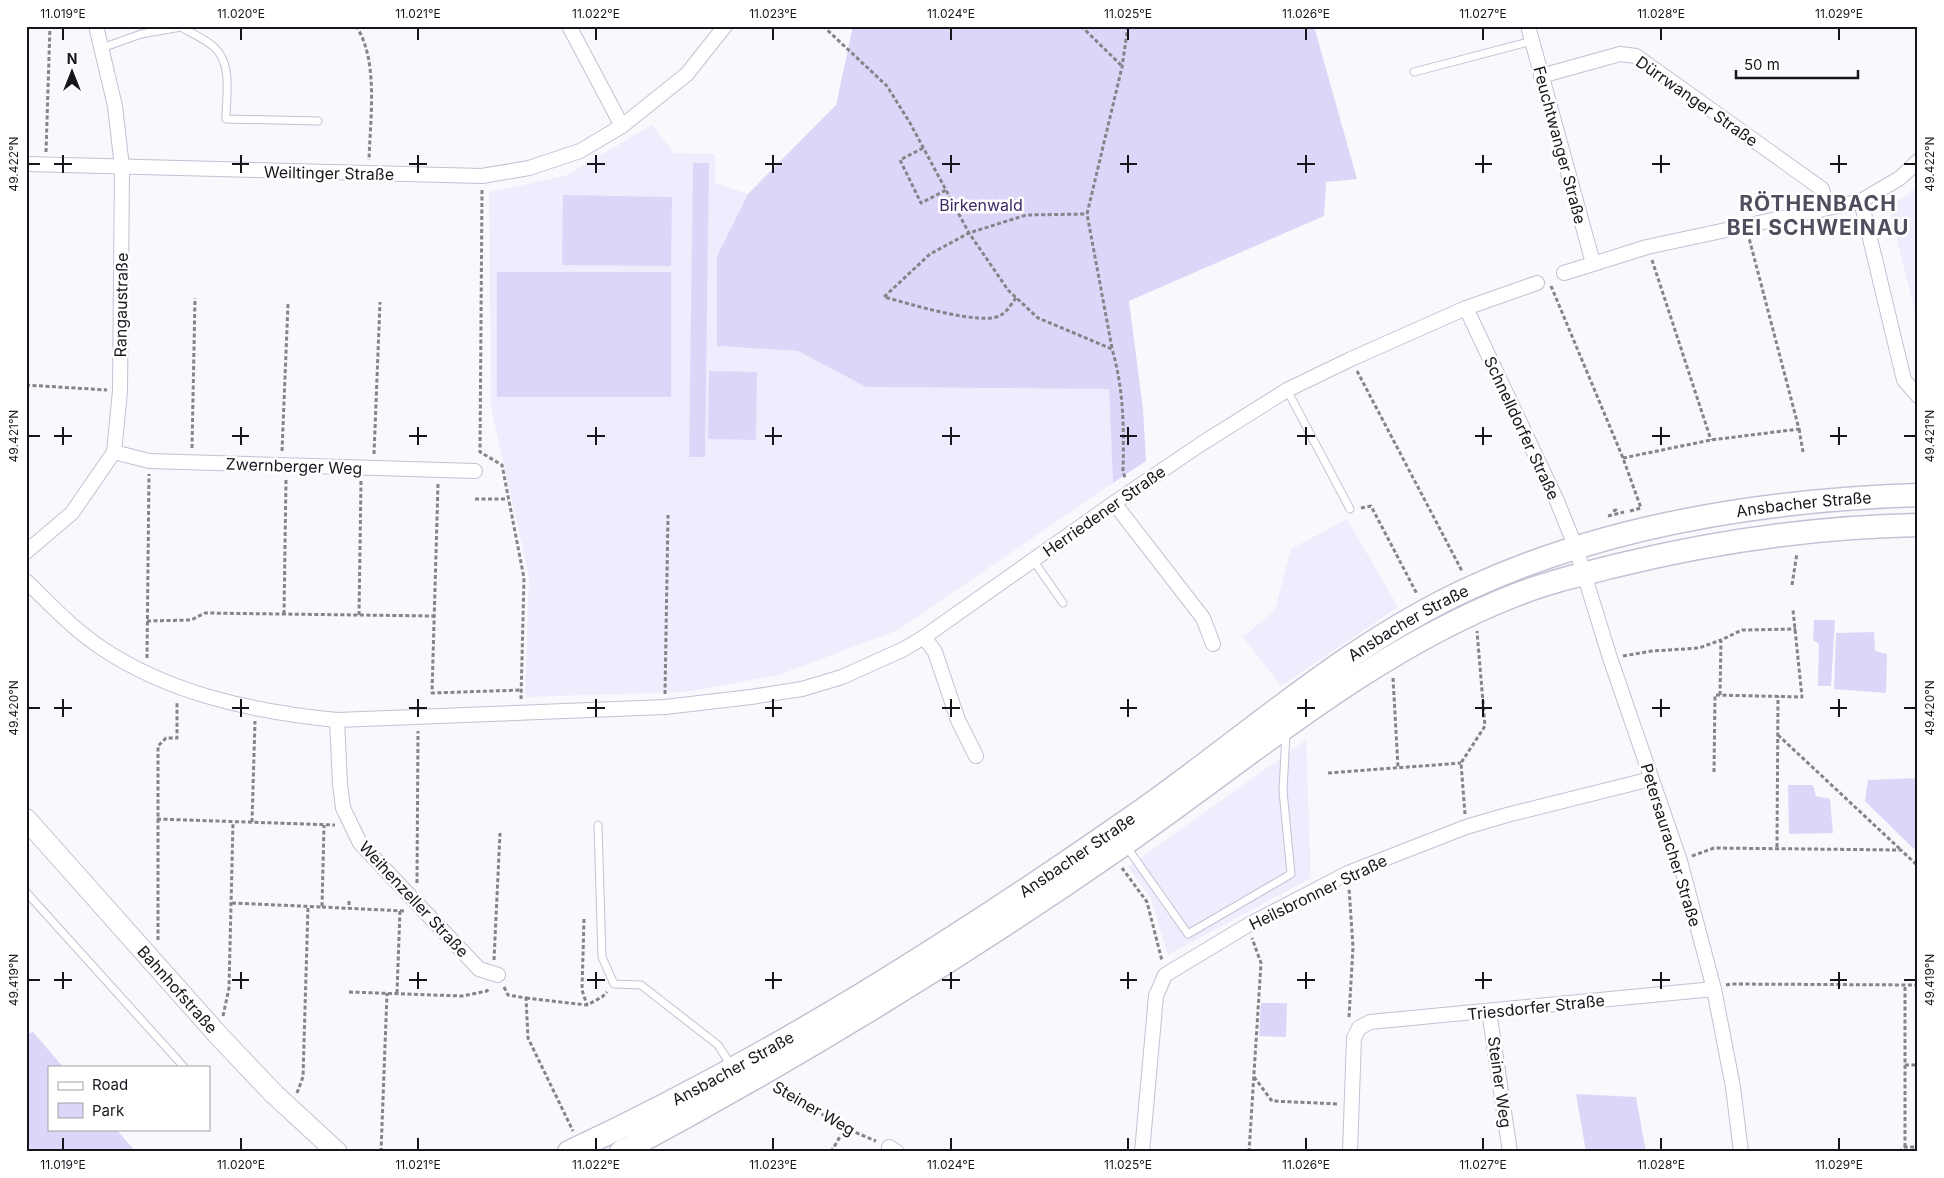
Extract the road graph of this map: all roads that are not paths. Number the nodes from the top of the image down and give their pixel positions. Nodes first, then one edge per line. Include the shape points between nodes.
1 (96, 26) edge
2 (569, 26) edge
3 (725, 26) edge
4 (1528, 26) edge
5 (1532, 41) junction
6 (102, 48) junction
7 (1414, 72) dead end
8 (1542, 76) junction
9 (318, 121) dead end
10 (622, 126) junction
11 (1918, 161) edge
12 (26, 164) edge
13 (122, 167) junction
14 (1861, 201) junction
15 (1827, 208) junction
16 (1593, 264) junction
17 (1564, 273) dead end
18 (1543, 282) road end
19 (1466, 308) junction
20 (1287, 390) junction
21 (1918, 396) edge
22 (114, 452) junction
23 (475, 471) dead end
24 (1918, 495) edge
25 (1114, 503) junction
26 (1350, 509) road end
27 (1918, 525) edge
28 (1576, 548) junction
29 (26, 552) edge
30 (1033, 560) junction
31 (1584, 574) junction
32 (26, 581) edge
33 (1063, 603) dead end
34 (924, 637) junction
35 (1213, 644) dead end
36 (337, 720) junction
37 (1286, 725) junction
38 (976, 756) dead end
39 (1651, 779) junction
40 (26, 819) edge
41 (598, 825) dead end
42 (1118, 848) junction
43 (26, 892) edge
44 (498, 975) road end
45 (1714, 989) junction
46 (1489, 1011) junction
47 (183, 1066) edge
48 (733, 1070) junction
49 (575, 1149) edge
50 (337, 1152) edge
51 (621, 1152) edge
52 (1142, 1152) edge
53 (1350, 1152) edge
54 (1510, 1152) edge
55 (1741, 1152) edge

1 - 6 street, Rangaustraße
2 - 10 street
3 - 10 street, Weiltinger Straße via 687,74
4 - 5 street, Feuchtwanger Straße
5 - 7 lane
5 - 8 street, Feuchtwanger Straße
6 - 9 lane via 141,34 181,27 222,55 226,69 226,119
6 - 13 street, Rangaustraße via 115,106
8 - 15 street, Dürrwanger Straße via 1620,54 1636,56 1822,190
8 - 16 street, Feuchtwanger Straße
10 - 13 street, Weiltinger Straße via 580,150 529,168 482,176
11 - 14 street via 1900,178
12 - 13 street, Weiltinger Straße
13 - 22 street, Rangaustraße via 120,391
14 - 15 street
14 - 21 street via 1904,380
15 - 16 street via 1648,247
16 - 17 street
18 - 19 street, Herriedener Straße
19 - 20 street, Herriedener Straße
19 - 28 street, Schnelldorfer Straße
20 - 25 street, Herriedener Straße
20 - 26 lane
22 - 23 street, Zwernberger Weg via 149,461
22 - 29 street, Rangaustraße via 72,513
24 - 28 main road, Ansbacher Straße via 1821,501 1727,514 1626,534
25 - 30 street, Herriedener Straße
25 - 35 street via 1203,618
27 - 31 main road, Ansbacher Straße via 1867,526 1750,538 1682,550
28 - 31 street
28 - 48 main road, Ansbacher Straße via 1470,588 1370,642 1025,892 956,937
30 - 33 lane
30 - 34 street, Herriedener Straße
31 - 37 main road, Ansbacher Straße via 1533,588 1476,612 1392,656
31 - 39 street, Petersauracher Straße
32 - 36 street, Herriedener Straße via 100,648 147,673 177,686 256,709
34 - 36 street, Herriedener Straße via 842,677 751,697 665,707
34 - 38 street via 935,652 958,720
36 - 44 street, Weihenzeller Straße via 344,808 360,843 479,969
37 - 42 main road, Ansbacher Straße
37 - 42 lane via 1283,791 1291,874 1188,934
39 - 45 street, Petersauracher Straße via 1680,861
39 - 52 street, Heilsbronner Straße via 1466,827 1348,873 1248,925 1165,975 1156,996
40 - 50 main road, Bahnhofstraße via 219,1036
41 - 48 lane via 602,957 614,984 641,985 718,1044
42 - 51 main road, Ansbacher Straße via 960,955 842,1028
43 - 47 lane
45 - 46 street, Triesdorfer Straße
45 - 55 street, Petersauracher Straße via 1733,1087
46 - 53 street, Triesdorfer Straße via 1370,1022 1359,1028 1354,1038
46 - 54 street, Steiner Weg
48 - 49 main road, Ansbacher Straße

